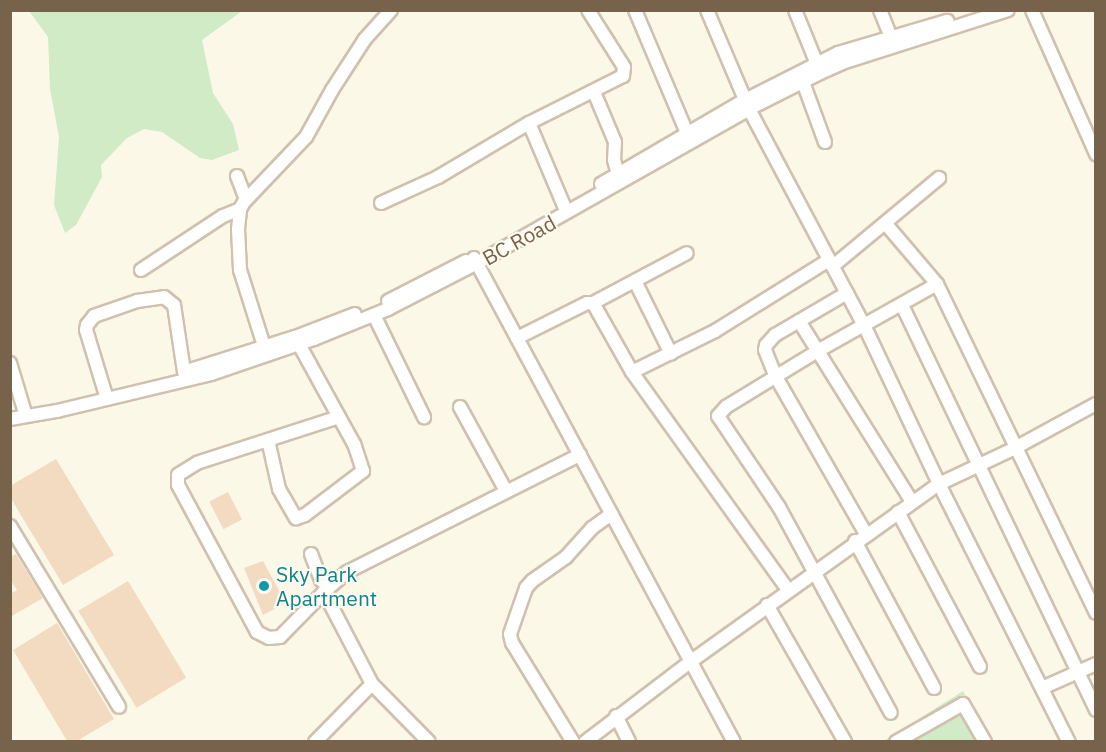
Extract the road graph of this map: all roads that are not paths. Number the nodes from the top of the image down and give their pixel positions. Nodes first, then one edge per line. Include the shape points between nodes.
1 (391, 10) edge
2 (588, 10) edge
3 (635, 10) edge
4 (707, 10) edge
5 (795, 10) edge
6 (880, 10) edge
7 (1008, 10) edge
8 (1032, 10) edge
9 (974, 14) edge
10 (891, 37) junction
11 (819, 68) junction
12 (803, 82) junction
13 (594, 92) junction
14 (747, 104) junction
15 (529, 123) junction
16 (687, 133) junction
17 (825, 142) dead end
18 (1095, 154) edge
19 (618, 174) junction
20 (237, 176) dead end
21 (939, 178) dead end
22 (381, 203) dead end
23 (243, 204) junction
24 (564, 206) junction
25 (885, 223) junction
26 (687, 253) dead end
27 (476, 260) junction
28 (831, 263) junction
29 (141, 270) dead end
30 (635, 281) junction
31 (937, 284) junction
32 (847, 293) junction
33 (593, 303) junction
34 (902, 305) junction
35 (374, 315) junction
36 (799, 321) junction
37 (864, 325) junction
38 (517, 338) junction
39 (297, 341) junction
40 (264, 346) junction
41 (816, 352) junction
42 (671, 354) junction
43 (10, 363) edge
44 (184, 372) junction
45 (632, 372) junction
46 (776, 377) junction
47 (106, 396) junction
48 (1095, 404) edge
49 (460, 407) dead end
50 (10, 411) edge
51 (25, 412) junction
52 (339, 417) junction
53 (424, 417) dead end
54 (10, 419) edge
55 (268, 440) junction
56 (1015, 448) junction
57 (580, 455) junction
58 (979, 464) junction
59 (939, 484) junction
60 (506, 491) junction
61 (912, 502) junction
62 (898, 512) junction
63 (611, 514) junction
64 (10, 526) edge
65 (866, 534) junction
66 (855, 541) junction
67 (310, 554) dead end
68 (813, 572) junction
69 (788, 590) junction
70 (324, 592) junction
71 (767, 605) junction
72 (1095, 613) edge
73 (690, 662) junction
74 (1095, 664) edge
75 (980, 667) dead end
76 (1079, 672) junction
77 (372, 684) junction
78 (934, 688) dead end
79 (1042, 688) junction
80 (119, 706) dead end
81 (1095, 710) edge
82 (891, 713) dead end
83 (616, 716) junction
84 (315, 741) edge
85 (429, 741) edge
86 (573, 741) edge
87 (585, 741) edge
88 (629, 741) edge
89 (734, 741) edge
90 (845, 741) edge
91 (896, 741) edge
92 (985, 741) edge
93 (1069, 741) edge

1 - 23 street via 365,39 306,136
2 - 13 street via 625,72 619,80
3 - 16 street
4 - 14 street
5 - 11 street
6 - 10 street
7 - 9 street, BC Road
8 - 18 street
9 - 10 street, BC Road
9 - 11 street, BC Road
10 - 11 street, BC Road via 838,53
11 - 12 street, BC Road
11 - 14 street, BC Road
12 - 14 street, BC Road
12 - 17 street
13 - 15 street
13 - 19 street via 615,142
14 - 16 street, BC Road
14 - 27 street, BC Road
14 - 28 street
15 - 22 street via 438,177
15 - 24 street
16 - 19 street, BC Road
19 - 24 street, BC Road
20 - 23 street
21 - 25 street
23 - 29 street
23 - 40 street via 238,229 240,270
24 - 27 street, BC Road
25 - 28 street
25 - 31 street
26 - 30 street
27 - 35 street, BC Road via 426,292
27 - 38 street
27 - 39 street, BC Road
28 - 32 street
28 - 42 street
30 - 33 street
30 - 42 street
31 - 34 street
31 - 56 street
32 - 36 street
32 - 37 street
33 - 38 street
33 - 45 street
34 - 37 street
34 - 58 street
35 - 39 street, BC Road
35 - 53 street
36 - 41 street
36 - 46 street via 766,345
37 - 41 street
37 - 59 street
38 - 57 street
39 - 40 street, BC Road
39 - 47 street, BC Road via 211,374
39 - 52 street
40 - 44 street, BC Road
41 - 46 street
41 - 61 street
42 - 45 street
43 - 51 street
44 - 47 street, BC Road
44 - 47 street via 174,304 164,297 136,301 94,316 87,324
45 - 69 street
46 - 65 street
46 - 68 street via 726,407 718,416 779,507
47 - 51 street, BC Road
48 - 56 street
49 - 60 street
50 - 51 street, BC Road
51 - 54 street, BC Road
52 - 55 street
52 - 55 street via 363,471 296,518 279,489
55 - 70 street via 185,468 178,475 178,485 256,632 269,638 280,637
56 - 58 street
56 - 72 street
57 - 60 street
57 - 63 street
58 - 59 street
58 - 76 street
59 - 61 street
59 - 79 street
60 - 70 street via 347,572
61 - 62 street
62 - 65 street
62 - 75 street
63 - 73 street
63 - 86 street via 526,588 510,634
64 - 80 street
65 - 66 street
66 - 68 street
66 - 78 street
67 - 70 street via 327,585
68 - 69 street
68 - 82 street
69 - 71 street
70 - 77 street
71 - 73 street
71 - 90 street
73 - 83 street
73 - 89 street
74 - 76 street
76 - 79 street
76 - 81 street
77 - 84 street
77 - 85 street
79 - 93 street
83 - 87 street
83 - 88 street
91 - 92 street via 963,704

